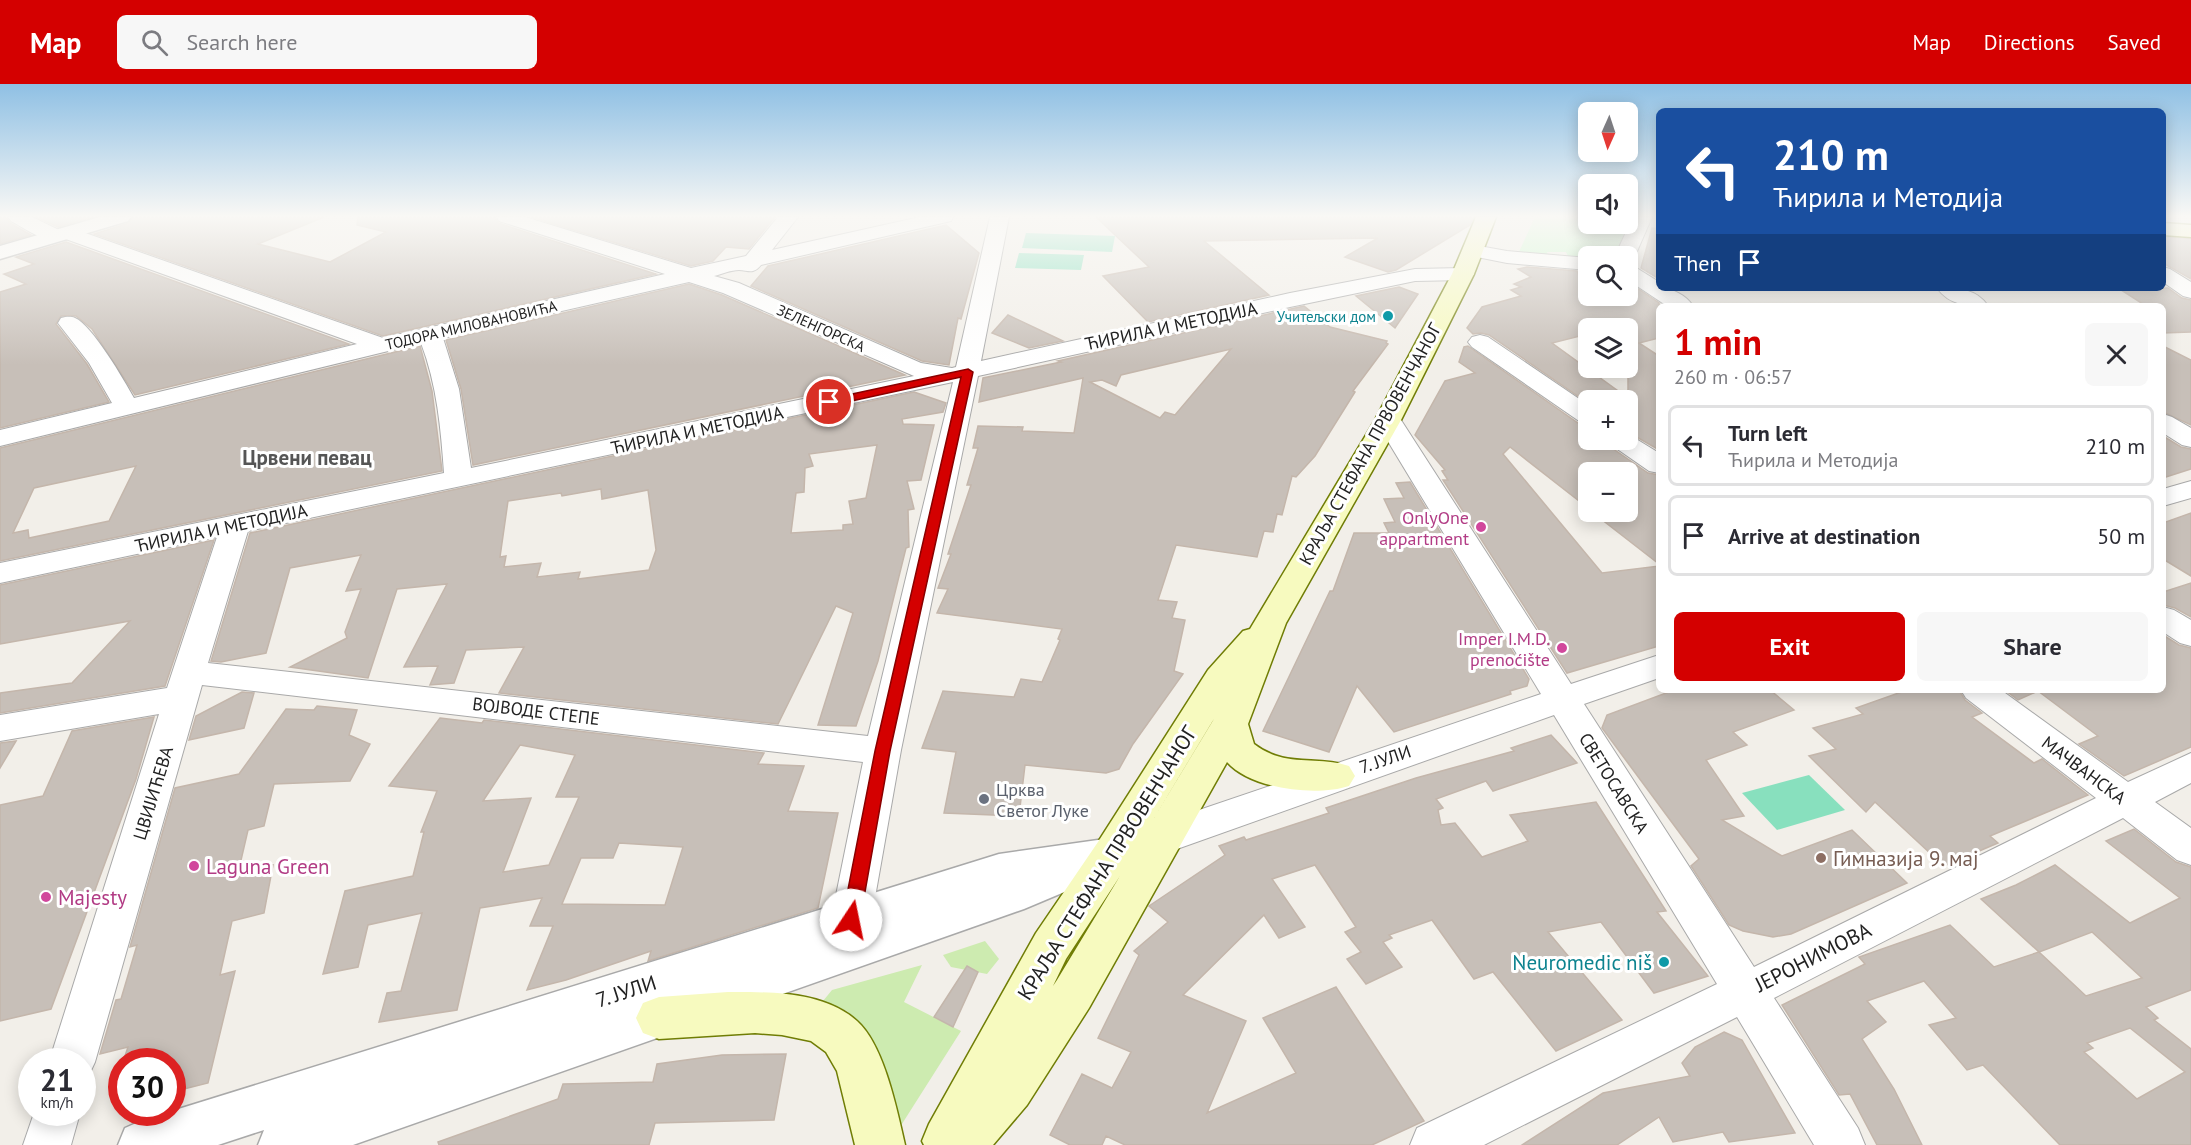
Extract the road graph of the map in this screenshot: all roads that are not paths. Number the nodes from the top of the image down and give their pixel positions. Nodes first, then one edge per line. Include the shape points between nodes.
1 (153, 267) edge
2 (664, 267) edge
3 (725, 267) edge
4 (749, 267) edge
5 (989, 267) edge
6 (1454, 267) edge
7 (1468, 267) edge
8 (688, 274) junction
9 (2166, 275) edge
10 (1638, 277) edge
11 (731, 288) junction
12 (1656, 289) edge
13 (1659, 291) edge
14 (1953, 291) edge
15 (2191, 291) edge
16 (1677, 303) edge
17 (1972, 303) edge
18 (69, 323) dead end
19 (430, 335) junction
20 (1480, 342) dead end
21 (382, 345) junction
22 (968, 372) junction
23 (127, 408) junction
24 (1578, 409) edge
25 (1388, 420) junction
26 (2166, 424) edge
27 (0, 438) edge
28 (2191, 439) edge
29 (1637, 450) edge
30 (1656, 463) edge
31 (458, 480) junction
32 (2191, 489) edge
33 (2166, 497) edge
34 (236, 524) junction
35 (0, 573) edge
36 (2166, 619) edge
37 (1269, 623) junction
38 (2191, 635) edge
39 (1656, 667) edge
40 (185, 685) junction
41 (1982, 693) edge
42 (1562, 700) junction
43 (1230, 724) junction
44 (0, 728) edge
45 (883, 751) junction
46 (2191, 767) edge
47 (1336, 776) junction
48 (2124, 801) junction
49 (1163, 838) junction
50 (2191, 849) edge
51 (1112, 854) junction
52 (851, 920) junction
53 (1744, 992) junction
54 (659, 1018) junction
55 (76, 1048) edge
56 (53, 1126) edge
57 (47, 1145) edge
58 (144, 1145) edge
59 (283, 1145) edge
60 (880, 1145) edge
61 (944, 1145) edge
62 (960, 1145) edge
63 (1434, 1145) edge
64 (1841, 1145) edge

1 - 21 street
2 - 8 street, ЗЕЛЕНГОРСКА
3 - 8 street, ТОДОРА МИЛОВАНОВИЋА
4 - 11 street
5 - 22 street
6 - 22 street, ЋИРИЛА И МЕТОДИЈА
7 - 25 main road, КРАЉА СТЕФАНА ПРВОВЕНЧАНОГ
8 - 11 street, ЗЕЛЕНГОРСКА
8 - 19 street, ТОДОРА МИЛОВАНОВИЋА
9 - 15 street
10 - 12 street
11 - 22 street, ЗЕЛЕНГОРСКА via 921,370
13 - 16 street
14 - 17 street
18 - 23 street via 79,332
19 - 21 street, ТОДОРА МИЛОВАНОВИЋА
19 - 31 street via 453,411
20 - 24 street
21 - 23 street, ТОДОРА МИЛОВАНОВИЋА
22 - 31 street, ЋИРИЛА И МЕТОДИЈА
22 - 45 street
23 - 27 street, ТОДОРА МИЛОВАНОВИЋА
25 - 37 main road, КРАЉА СТЕФАНА ПРВОВЕНЧАНОГ
25 - 42 street, СВЕТОСАВСКА
26 - 28 street
29 - 30 street
31 - 34 street, ЋИРИЛА И МЕТОДИЈА
32 - 33 street
34 - 35 street, ЋИРИЛА И МЕТОДИЈА
34 - 40 street, ЦВИЈИЋЕВА
36 - 38 street
37 - 43 main road, КРАЉА СТЕФАНА ПРВОВЕНЧАНОГ
37 - 51 main road, КРАЉА СТЕФАНА ПРВОВЕНЧАНОГ via 1220,679
39 - 42 street, 7. ЈУЛИ
40 - 44 street, ВОЈВОДЕ СТЕПЕ
40 - 45 street, ВОЈВОДЕ СТЕПЕ
40 - 55 street, ЦВИЈИЋЕВА
41 - 48 street, МАЧВАНСКА
42 - 47 street, 7. ЈУЛИ
42 - 53 street, СВЕТОСАВСКА
43 - 47 main road via 1237,748 1264,768 1294,775
43 - 49 main road, КРАЉА СТЕФАНА ПРВОВЕНЧАНОГ
45 - 52 street
46 - 48 street, ЈЕРОНИМОВА
47 - 49 street, 7. ЈУЛИ
48 - 50 street, МАЧВАНСКА
48 - 53 street, ЈЕРОНИМОВА
49 - 51 street, 7. ЈУЛИ
49 - 62 main road, КРАЉА СТЕФАНА ПРВОВЕНЧАНОГ via 1074,994 1010,1089
51 - 52 street, 7. ЈУЛИ via 999,871
51 - 54 street, 7. ЈУЛИ via 1010,897
51 - 61 main road, КРАЉА СТЕФАНА ПРВОВЕНЧАНОГ via 1051,946
52 - 58 street, 7. ЈУЛИ
53 - 63 street, ЈЕРОНИМОВА
53 - 64 street, СВЕТОСАВСКА
54 - 59 street, 7. ЈУЛИ
54 - 60 main road via 761,1013 808,1018 831,1027 842,1037 860,1068
56 - 57 street

